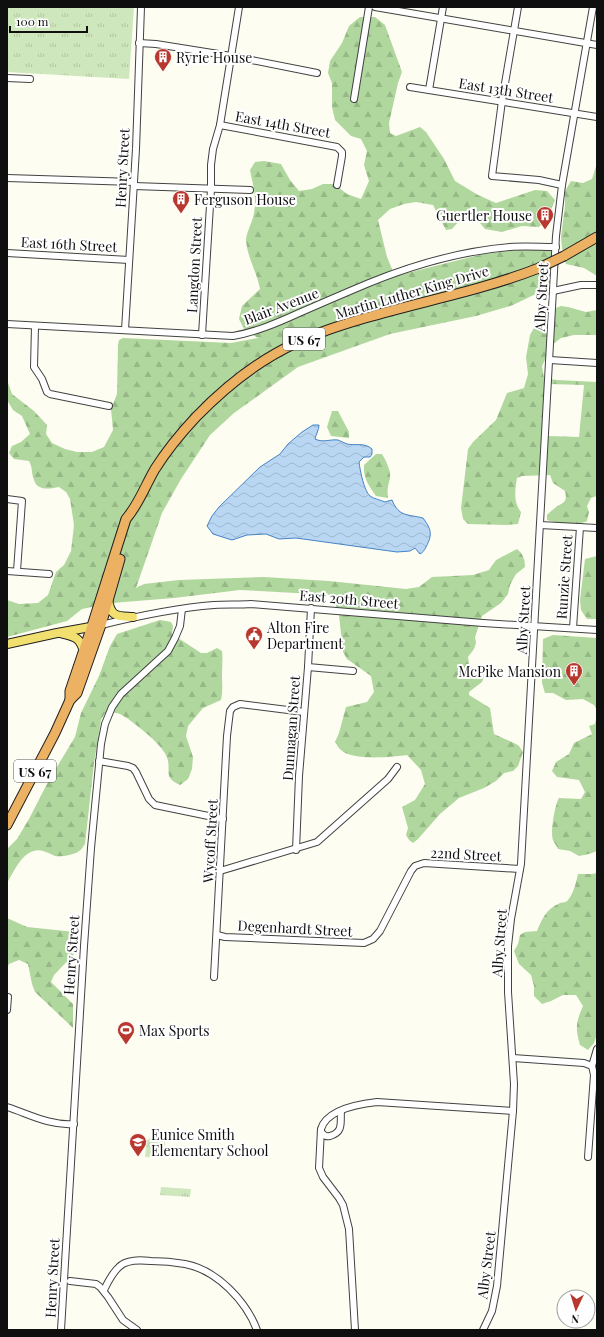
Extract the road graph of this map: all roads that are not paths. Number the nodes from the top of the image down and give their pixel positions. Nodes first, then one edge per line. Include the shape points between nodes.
1 (141, 7) edge
2 (239, 7) edge
3 (370, 7) edge
4 (375, 7) edge
5 (443, 7) edge
6 (518, 7) edge
7 (594, 7) edge
8 (441, 18) junction
9 (514, 30) junction
10 (139, 43) junction
11 (587, 43) junction
12 (597, 45) edge
13 (231, 56) junction
14 (317, 73) dead end
15 (7, 78) edge
16 (30, 79) dead end
17 (410, 87) dead end
18 (429, 90) junction
19 (354, 99) dead end
20 (502, 101) junction
21 (574, 113) junction
22 (597, 117) edge
23 (220, 125) junction
24 (7, 178) edge
25 (134, 184) junction
26 (338, 185) dead end
27 (562, 185) junction
28 (211, 189) junction
29 (250, 190) dead end
30 (597, 237) edge
31 (556, 247) junction
32 (7, 253) edge
33 (129, 260) junction
34 (597, 285) edge
35 (553, 291) junction
36 (7, 324) edge
37 (35, 326) junction
38 (125, 330) junction
39 (202, 335) junction
40 (550, 360) junction
41 (597, 363) edge
42 (109, 406) dead end
43 (7, 499) edge
44 (134, 510) junction
45 (540, 525) junction
46 (580, 527) junction
47 (597, 528) edge
48 (7, 571) edge
49 (17, 571) junction
50 (49, 574) dead end
51 (108, 600) junction
52 (311, 608) junction
53 (182, 609) junction
54 (133, 617) junction
55 (97, 626) junction
56 (534, 627) junction
57 (573, 628) junction
58 (597, 630) edge
59 (57, 633) junction
60 (7, 644) edge
61 (84, 652) junction
62 (308, 667) junction
63 (353, 671) dead end
64 (70, 700) junction
65 (304, 712) junction
66 (99, 761) junction
67 (397, 767) dead end
68 (223, 819) junction
69 (7, 825) edge
70 (296, 850) junction
71 (520, 869) junction
72 (220, 871) junction
73 (217, 935) junction
74 (371, 941) joint
75 (214, 976) dead end
76 (8, 997) dead end
77 (7, 1010) edge
78 (597, 1049) edge
79 (513, 1058) junction
80 (592, 1066) junction
81 (7, 1107) edge
82 (514, 1110) junction
83 (341, 1111) junction
84 (74, 1124) junction
85 (321, 1132) junction
86 (588, 1157) dead end
87 (70, 1281) dead end
88 (104, 1290) junction
89 (61, 1330) edge
90 (137, 1330) edge
91 (257, 1330) edge
92 (355, 1330) edge
93 (484, 1330) edge

1 - 10 street, Henry Street
2 - 13 street, Langdon Street
3 - 19 street
4 - 8 street
5 - 8 street
6 - 9 street
7 - 11 street, Alby Street
8 - 9 street
8 - 18 street
9 - 11 street
9 - 20 street
10 - 13 street
10 - 25 street, Henry Street
11 - 12 street
11 - 21 street, Alby Street
13 - 14 street
13 - 23 street, Langdon Street
15 - 16 street
17 - 18 street, East 13th Street
18 - 20 street, East 13th Street
20 - 21 street, East 13th Street
20 - 27 street via 492,176 539,180
21 - 22 street, East 13th Street
21 - 27 street, Alby Street
23 - 26 street, East 14th Street via 340,149 342,156
23 - 28 street, Langdon Street via 213,149
24 - 25 street
25 - 28 street
25 - 33 street, Henry Street
27 - 31 street, Alby Street
28 - 29 street
28 - 39 street, Langdon Street
30 - 44 highway, Martin Luther King Drive / US 67, bridge via 539,268 354,322 314,335 278,352 229,386 189,425 155,469
31 - 35 street, Alby Street
31 - 39 street, Blair Avenue via 511,247 460,255 408,269 370,283 256,331 233,336
32 - 33 street, East 16th Street
33 - 38 street, Henry Street
34 - 35 street via 581,284
35 - 40 street, Alby Street
36 - 37 street, Blair Avenue
37 - 38 street, Blair Avenue
37 - 42 street via 34,367 47,392
38 - 39 street, Blair Avenue
40 - 41 street
40 - 45 street, Alby Street
43 - 49 street via 22,500
44 - 51 highway, US 67
44 - 55 highway, US 67 via 126,519
45 - 46 street
45 - 56 street, Alby Street
46 - 47 street
46 - 57 street, Runzie Street
48 - 49 street
49 - 50 street
51 - 54 main road via 114,615
51 - 55 highway, US 67
52 - 53 street, East 20th Street via 251,604
52 - 56 street, East 20th Street
52 - 62 street, Dunnagan Street
53 - 54 street, East 20th Street
53 - 66 street, Henry Street via 180,626 168,651 121,694 112,707 104,730
54 - 55 street, East 20th Street
55 - 59 main road
55 - 61 highway, US 67
55 - 64 highway, US 67 via 77,693
56 - 57 street, East 20th Street
56 - 71 street, Alby Street
57 - 58 street, East 20th Street
59 - 60 main road
59 - 61 main road via 76,638
61 - 64 highway, US 67 via 70,691
62 - 63 street
62 - 65 street, Dunnagan Street
64 - 69 highway, US 67
65 - 68 street, Wycoff Street via 240,704 233,707 229,715
65 - 70 street, Dunnagan Street
66 - 68 street via 133,768 149,799 155,805
66 - 84 street, Henry Street via 84,940
67 - 70 street via 388,779 322,839
68 - 72 street, Wycoff Street
70 - 72 street
71 - 74 street, 22nd Street via 439,863 415,866 378,935
71 - 79 street, Alby Street via 508,946 508,992
72 - 73 street, Wycoff Street
73 - 74 street, Degenhardt Street via 356,944
73 - 75 street, Wycoff Street
76 - 77 street
78 - 80 street
79 - 80 street via 584,1063
79 - 82 street, Alby Street
80 - 86 street via 594,1075
81 - 84 street via 49,1122
82 - 83 street via 376,1102
82 - 93 street, Alby Street via 497,1286 492,1311
83 - 85 street via 322,1124
83 - 85 street via 342,1123 339,1131 326,1136
84 - 89 street, Henry Street
85 - 92 street via 319,1168 343,1205 349,1229
87 - 88 street via 96,1284
88 - 90 street via 123,1320
88 - 91 street via 111,1276 123,1264 143,1261 185,1264 214,1277 234,1293

